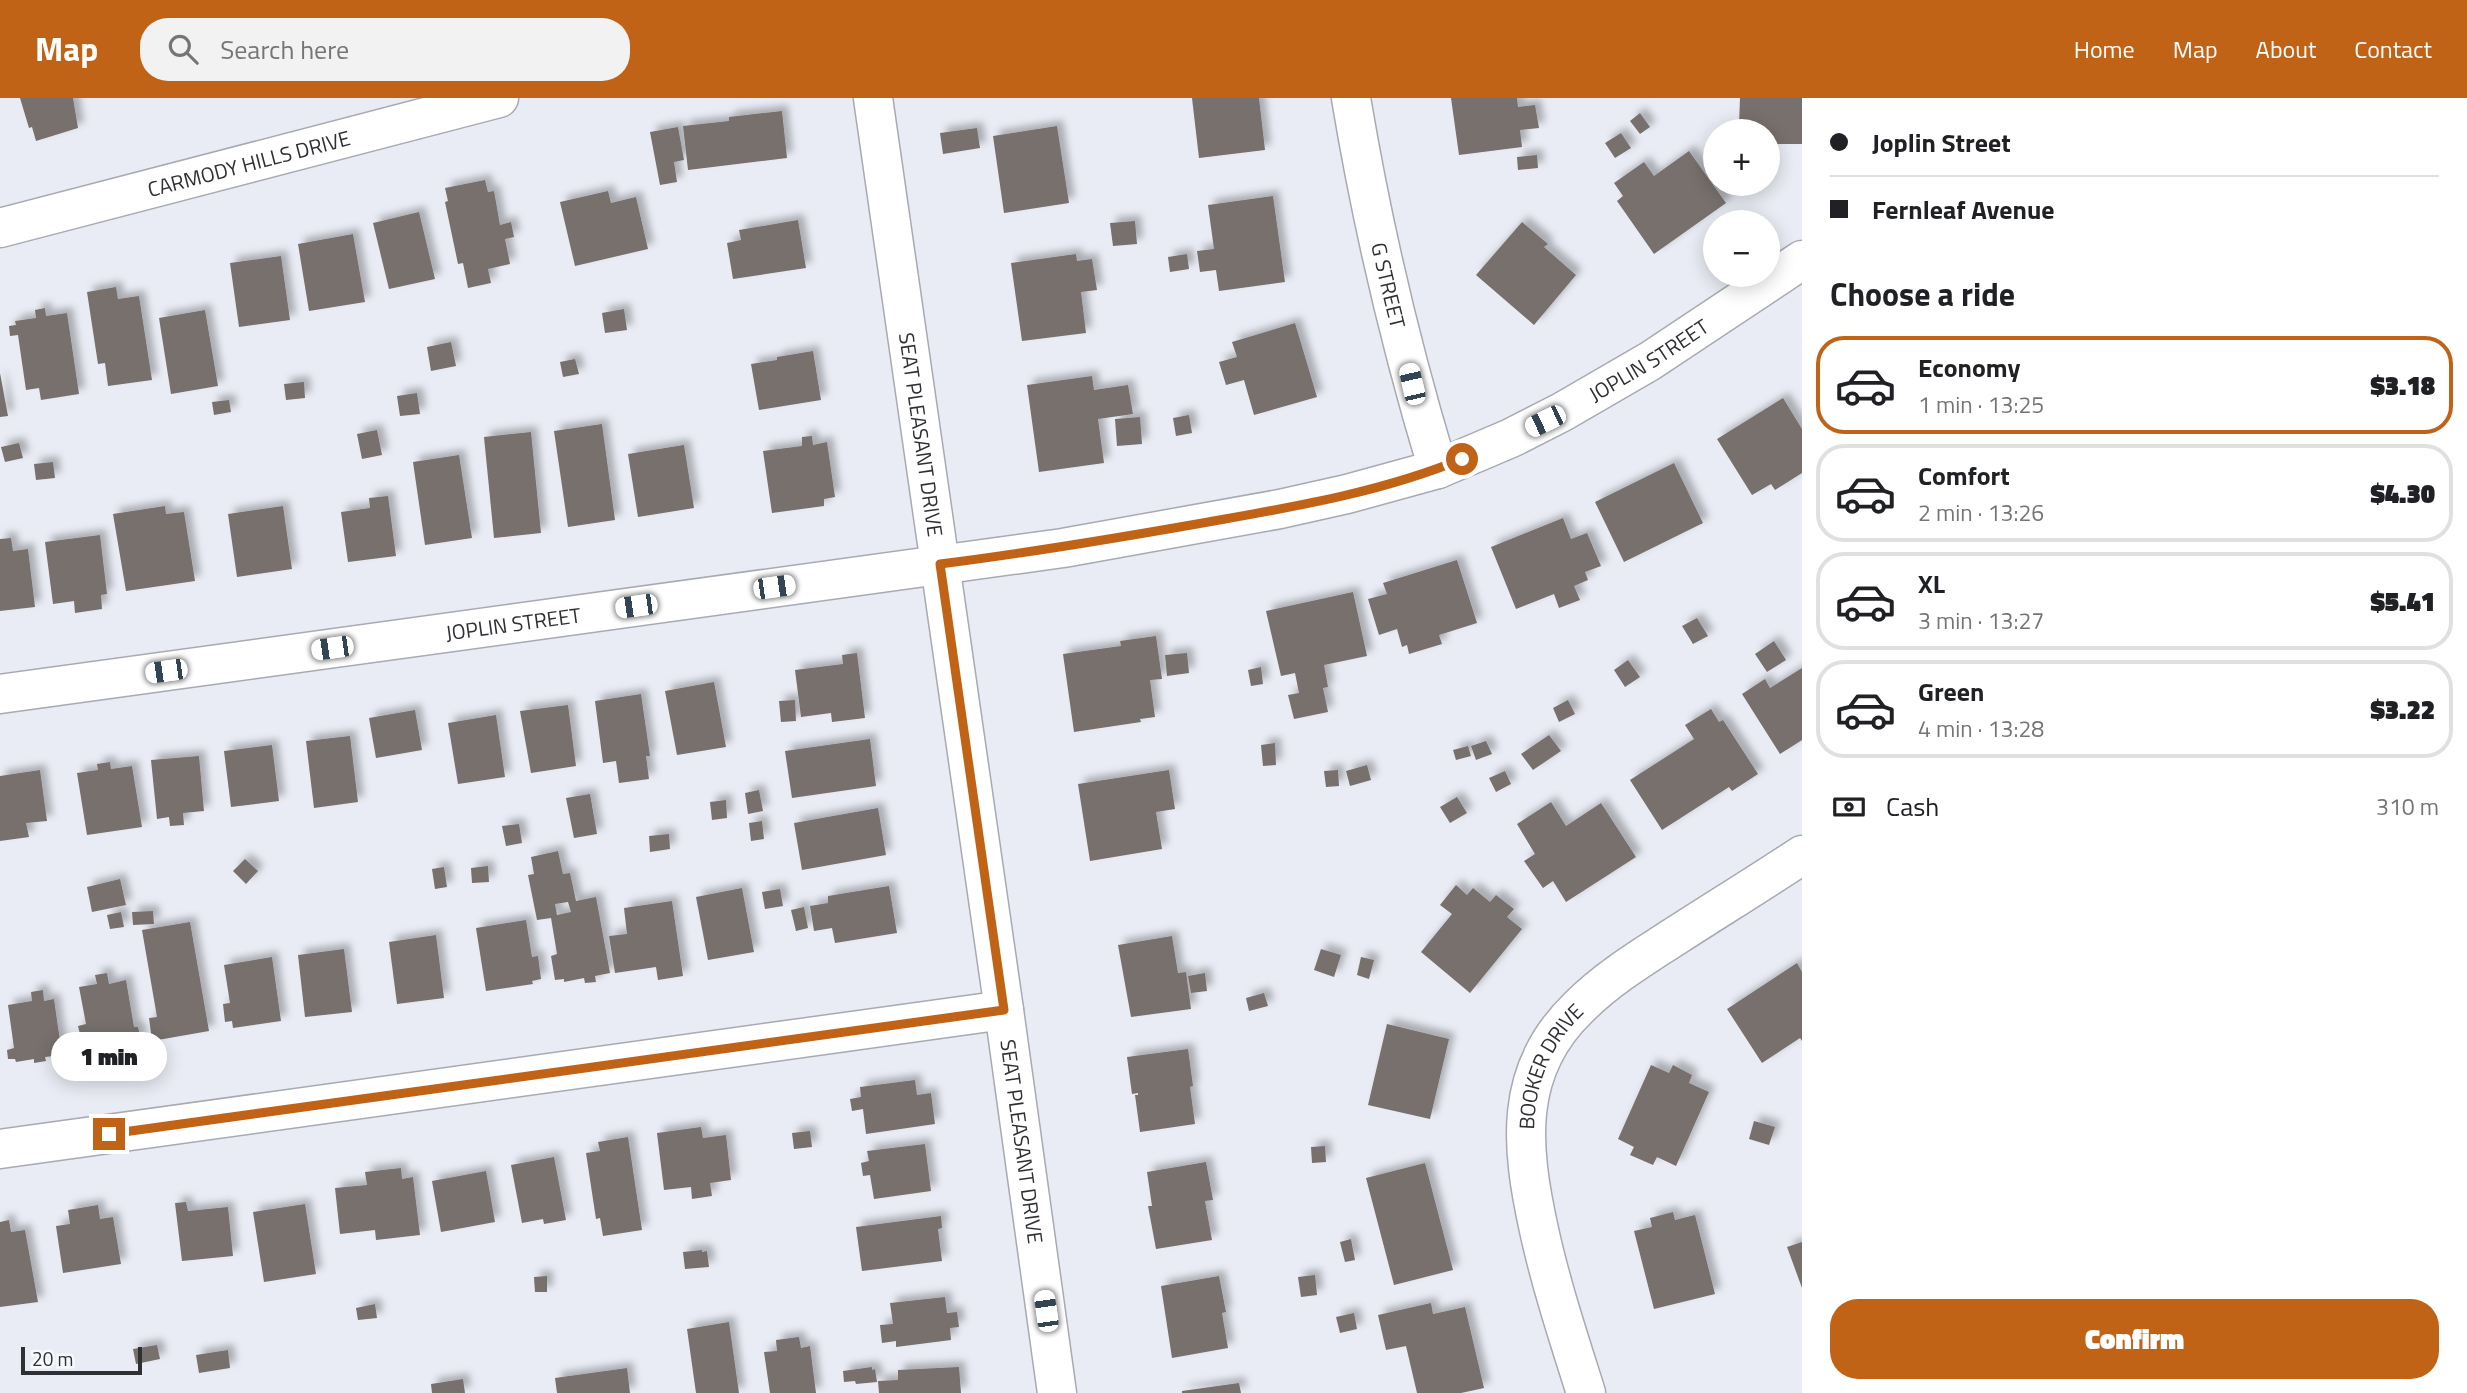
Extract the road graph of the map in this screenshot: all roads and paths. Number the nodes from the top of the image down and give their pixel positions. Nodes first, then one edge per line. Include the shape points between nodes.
1 (499, 98) edge
2 (873, 98) edge
3 (1351, 98) edge
4 (0, 228) edge
5 (1802, 260) edge
6 (1438, 469) junction
7 (940, 564) junction
8 (0, 694) edge
9 (1802, 855) edge
10 (1004, 1010) junction
11 (0, 1149) edge
12 (1057, 1393) edge
13 (1586, 1393) edge

1 - 4 street, CARMODY HILLS DRIVE
2 - 7 street, SEAT PLEASANT DRIVE
3 - 6 street, G STREET via 1370,207 1412,384
5 - 6 street, JOPLIN STREET via 1573,406
6 - 7 street, JOPLIN STREET via 1280,509 1063,548
7 - 8 street, JOPLIN STREET
7 - 10 street, SEAT PLEASANT DRIVE
9 - 13 street, BOOKER DRIVE via 1617,974 1565,1022 1538,1066 1526,1122 1528,1180 1549,1276
10 - 11 street
10 - 12 street, SEAT PLEASANT DRIVE

